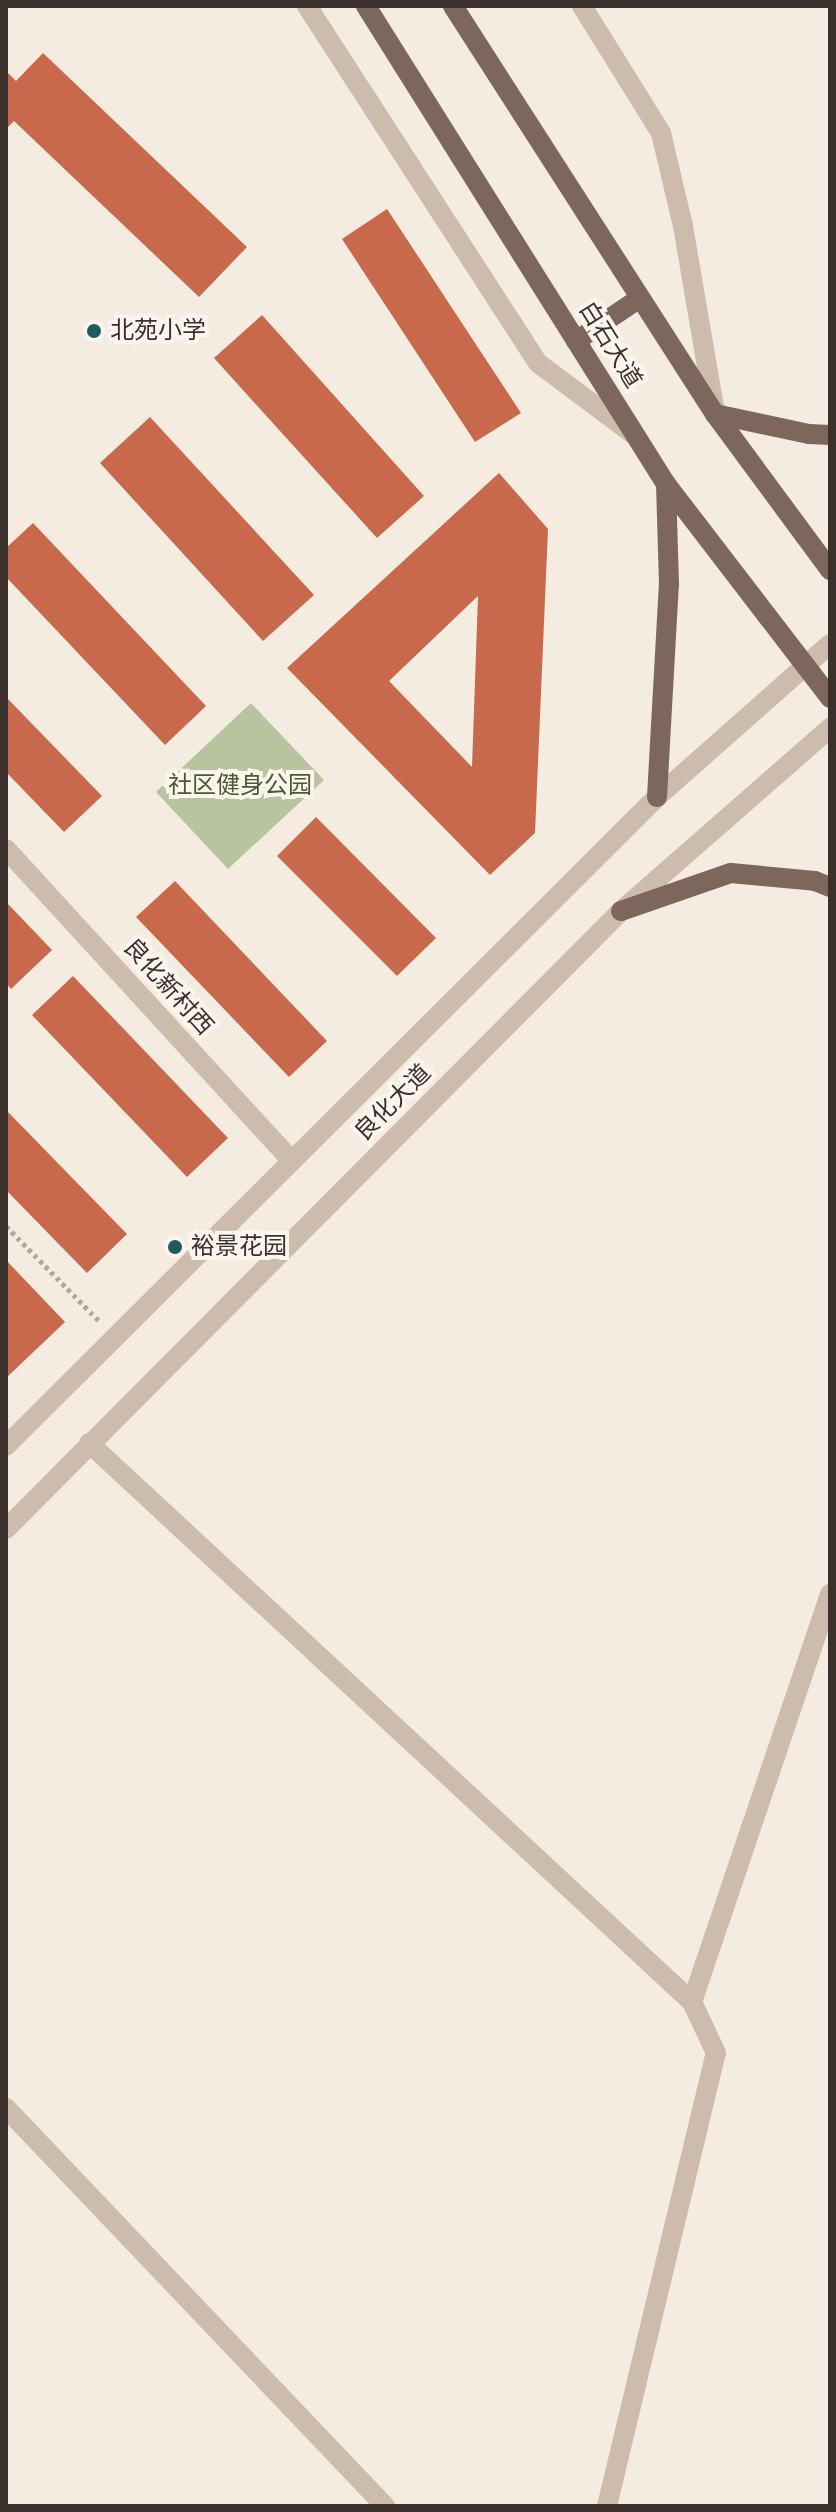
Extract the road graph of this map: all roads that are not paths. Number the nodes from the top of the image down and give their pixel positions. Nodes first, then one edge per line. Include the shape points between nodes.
1 (307, 6) edge
2 (366, 6) edge
3 (453, 6) edge
4 (582, 6) edge
5 (640, 298) junction
6 (576, 341) junction
7 (715, 414) junction
8 (830, 435) edge
9 (636, 436) junction
10 (666, 484) junction
11 (830, 570) edge
12 (830, 644) edge
13 (804, 665) junction
14 (830, 698) edge
15 (830, 728) edge
16 (657, 797) junction
17 (6, 849) edge
18 (830, 887) edge
19 (621, 911) junction
20 (292, 1161) junction
21 (89, 1443) junction
22 (6, 1446) edge
23 (6, 1529) edge
24 (830, 1594) edge
25 (692, 2002) junction
26 (6, 2108) edge
27 (385, 2506) edge
28 (607, 2506) edge

1 - 9 street via 538,363
2 - 6 main road, 白石大道
3 - 5 main road
4 - 7 street via 661,133 683,226
5 - 6 main road
5 - 7 main road
6 - 9 main road, 白石大道
7 - 8 main road
7 - 11 main road
9 - 10 main road, 白石大道
10 - 13 main road, 白石大道
10 - 16 main road via 669,585
12 - 13 street, 良化大道
13 - 14 main road, 白石大道
13 - 16 street, 良化大道
15 - 19 street, 良化大道
16 - 20 street, 良化大道
17 - 20 street, 良化新村西
18 - 19 main road via 731,873
19 - 21 street, 良化大道
20 - 22 street, 良化大道
21 - 23 street, 良化大道
21 - 25 street
24 - 25 street
25 - 28 street via 716,2053
26 - 27 street

